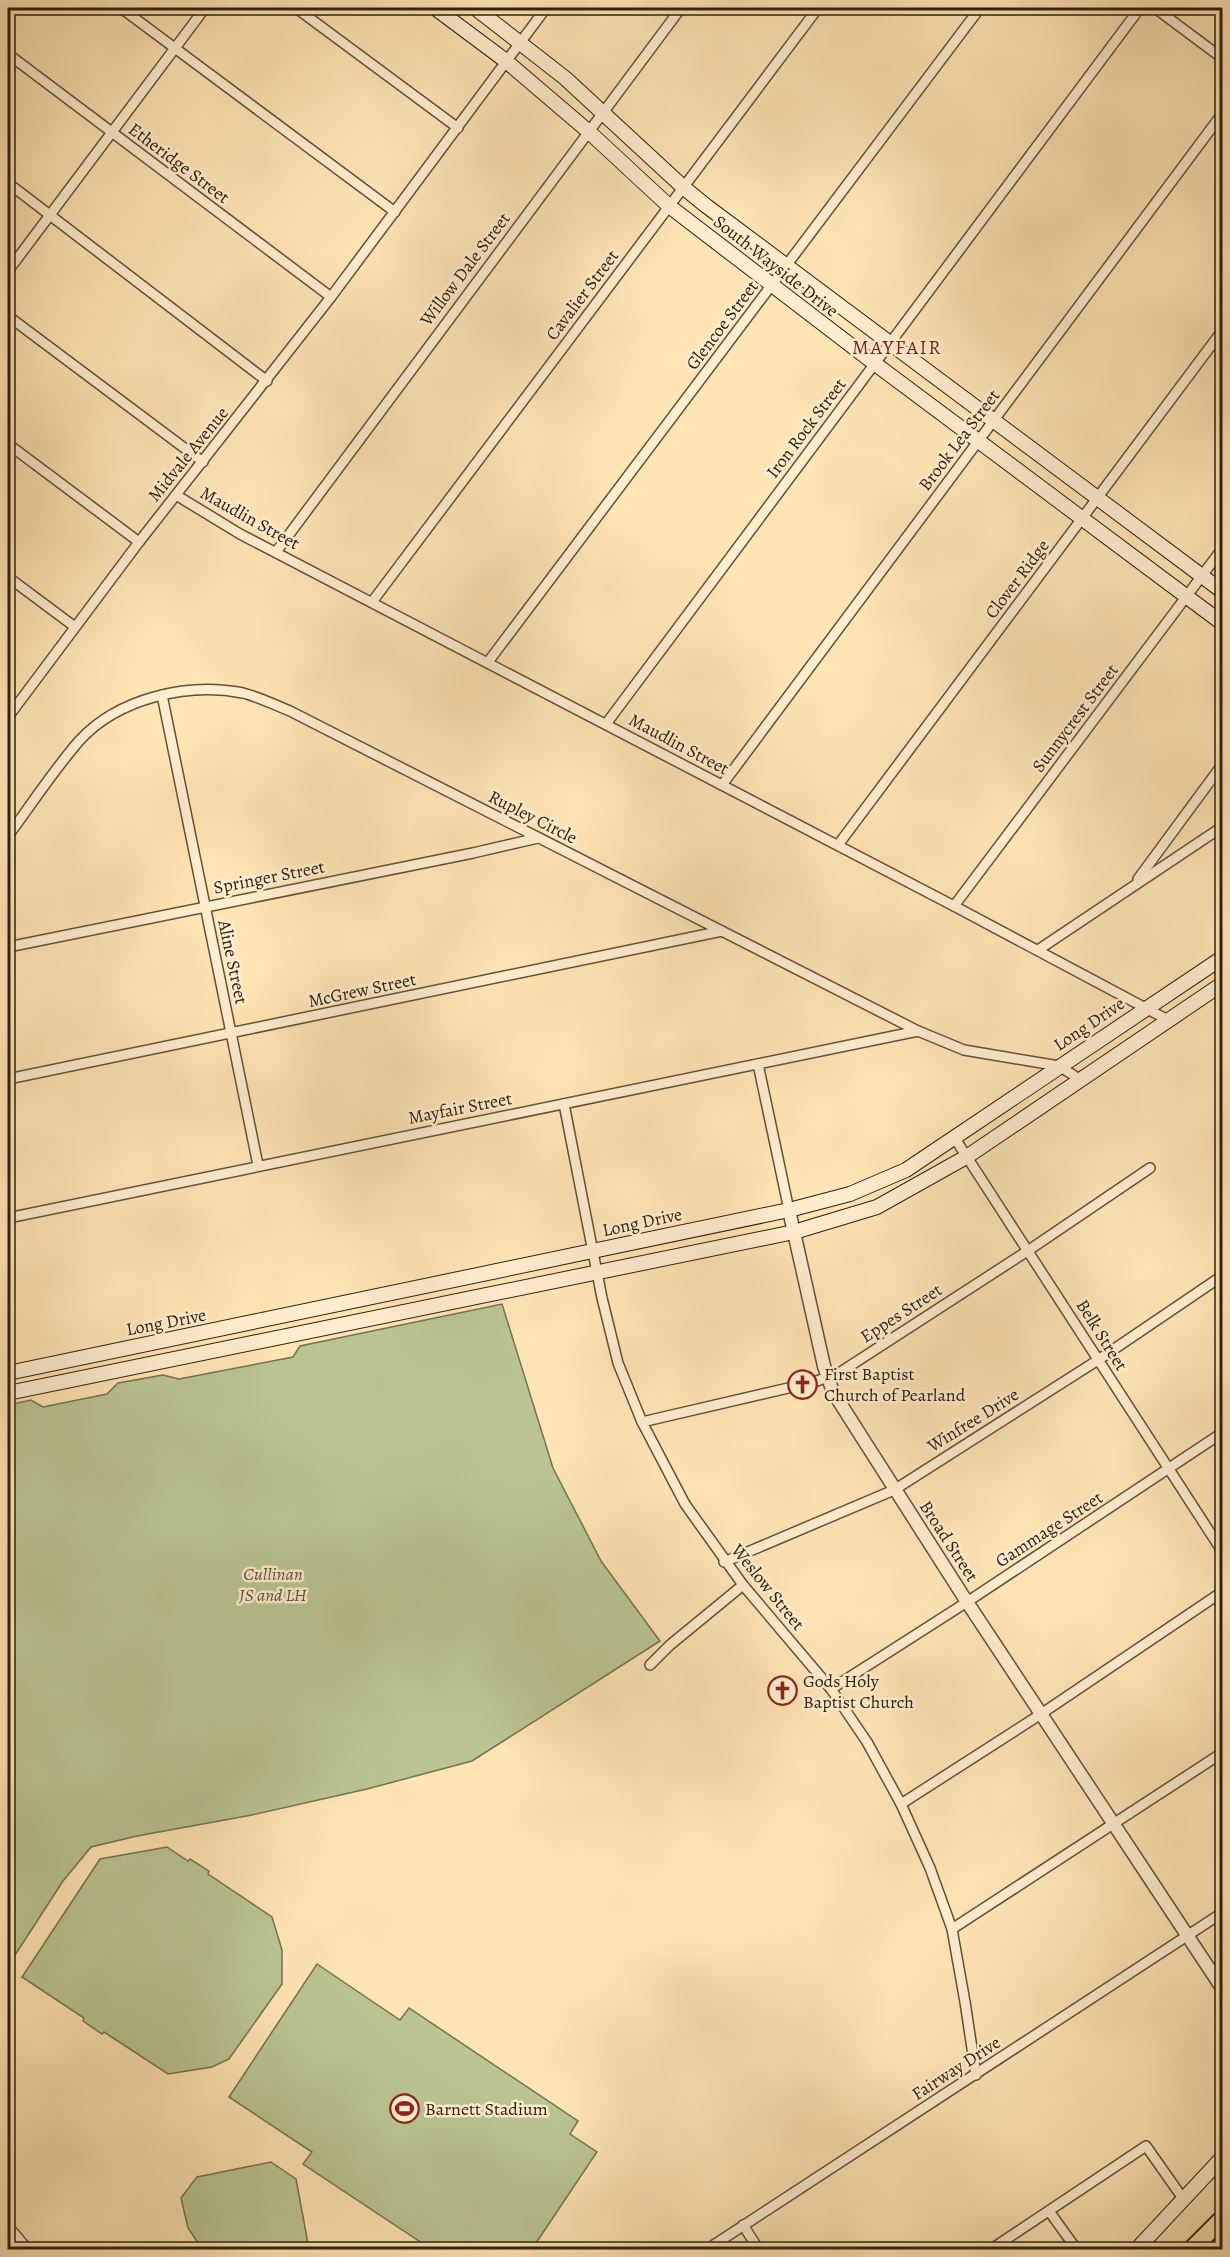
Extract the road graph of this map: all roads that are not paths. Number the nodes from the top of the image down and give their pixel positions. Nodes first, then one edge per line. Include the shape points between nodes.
1 (121, 8) edge
2 (205, 8) edge
3 (296, 8) edge
4 (435, 8) edge
5 (475, 8) edge
6 (546, 8) edge
7 (681, 8) edge
8 (818, 8) edge
9 (980, 8) edge
10 (1140, 8) edge
11 (1155, 8) edge
12 (521, 42) junction
13 (175, 48) junction
14 (8, 54) edge
15 (1222, 58) edge
16 (506, 61) junction
17 (602, 113) junction
18 (1222, 114) edge
19 (458, 128) junction
20 (588, 131) junction
21 (111, 133) junction
22 (8, 183) edge
23 (683, 187) junction
24 (669, 206) junction
25 (395, 212) junction
26 (50, 215) junction
27 (787, 267) junction
28 (8, 271) edge
29 (772, 286) junction
30 (331, 297) junction
31 (8, 316) edge
32 (1222, 331) edge
33 (889, 343) junction
34 (874, 363) junction
35 (267, 381) junction
36 (994, 420) junction
37 (979, 441) junction
38 (8, 444) edge
39 (203, 462) junction
40 (176, 495) junction
41 (1098, 498) junction
42 (1083, 518) junction
43 (139, 542) junction
44 (1222, 549) edge
45 (276, 552) junction
46 (8, 576) edge
47 (1202, 576) junction
48 (1222, 591) edge
49 (1188, 596) junction
50 (372, 602) junction
51 (1222, 623) edge
52 (75, 627) junction
53 (488, 662) junction
54 (162, 695) junction
55 (9, 711) edge
56 (606, 724) junction
57 (1222, 765) edge
58 (722, 785) junction
59 (1222, 827) edge
60 (8, 836) edge
61 (538, 838) junction
62 (838, 845) junction
63 (1134, 885) junction
64 (954, 906) junction
65 (205, 907) junction
66 (722, 931) junction
67 (8, 948) edge
68 (1038, 950) junction
69 (1222, 958) edge
70 (1222, 984) edge
71 (1146, 1008) junction
72 (1168, 1020) junction
73 (918, 1032) junction
74 (231, 1034) junction
75 (758, 1064) junction
76 (1059, 1066) junction
77 (8, 1079) edge
78 (1081, 1080) junction
79 (564, 1104) junction
80 (954, 1137) junction
81 (968, 1156) junction
82 (258, 1165) junction
83 (1150, 1167) dead end
84 (789, 1210) junction
85 (8, 1218) edge
86 (699, 1229) junction
87 (794, 1232) junction
88 (1029, 1250) junction
89 (592, 1251) junction
90 (701, 1251) junction
91 (596, 1271) junction
92 (491, 1272) junction
93 (1222, 1276) edge
94 (496, 1292) junction
95 (378, 1296) junction
96 (381, 1316) junction
97 (252, 1323) junction
98 (256, 1342) junction
99 (139, 1346) junction
100 (1098, 1360) junction
101 (142, 1366) junction
102 (12, 1372) edge
103 (828, 1378) junction
104 (14, 1392) edge
105 (642, 1422) junction
106 (1222, 1432) edge
107 (1169, 1469) junction
108 (894, 1490) junction
109 (1222, 1551) edge
110 (724, 1562) junction
111 (743, 1585) junction
112 (1222, 1592) edge
113 (967, 1602) junction
114 (650, 1665) dead end
115 (831, 1689) junction
116 (1041, 1714) junction
117 (1222, 1753) edge
118 (901, 1804) junction
119 (1114, 1825) junction
120 (1222, 1913) edge
121 (952, 1929) junction
122 (1187, 1936) junction
123 (1222, 1988) edge
124 (976, 2075) junction
125 (1222, 2158) edge
126 (1184, 2200) junction
127 (1049, 2211) junction
128 (1222, 2219) edge
129 (743, 2225) junction
130 (8, 2226) edge
131 (28, 2250) edge
132 (706, 2250) edge
133 (759, 2250) edge
134 (990, 2250) edge
135 (1077, 2250) edge
136 (1136, 2250) edge
137 (1191, 2250) edge

1 - 13 street
2 - 13 street
3 - 19 street
4 - 16 main road, South Wayside Drive
5 - 12 main road, South Wayside Drive
6 - 12 street
7 - 17 street, Willow Dale Street
8 - 23 street, Cavalier Street
9 - 27 street, Glencoe Street
10 - 33 street, Iron Rock Street
11 - 15 street
12 - 16 street
12 - 17 main road, South Wayside Drive
13 - 21 street
13 - 25 street
14 - 21 street, Etheridge Street
16 - 19 street, Midvale Avenue
16 - 20 main road, South Wayside Drive
17 - 20 street, Willow Dale Street
17 - 23 main road, South Wayside Drive
18 - 36 street, Brook Lea Street
19 - 25 street, Midvale Avenue
20 - 24 main road, South Wayside Drive
20 - 45 street, Willow Dale Street
21 - 26 street
21 - 30 street, Etheridge Street
22 - 26 street
23 - 24 street, Cavalier Street
23 - 27 main road, South Wayside Drive
24 - 29 main road, South Wayside Drive
24 - 50 street, Cavalier Street
25 - 30 street, Midvale Avenue
26 - 28 street
26 - 35 street
27 - 29 street, Glencoe Street
27 - 33 main road, South Wayside Drive
29 - 34 main road, South Wayside Drive
29 - 53 street, Glencoe Street
30 - 35 street, Midvale Avenue
31 - 39 street
32 - 41 street, Clover Ridge
33 - 34 street, Iron Rock Street
33 - 36 main road, South Wayside Drive
34 - 37 main road, South Wayside Drive
34 - 56 street, Iron Rock Street
35 - 39 street, Midvale Avenue
36 - 37 street, Brook Lea Street
36 - 41 main road, South Wayside Drive
37 - 42 main road, South Wayside Drive
37 - 58 street, Brook Lea Street
38 - 43 street
39 - 40 street, Midvale Avenue
40 - 43 street, Midvale Avenue
40 - 45 street, Maudlin Street
41 - 42 street, Clover Ridge
41 - 47 main road, South Wayside Drive
42 - 49 main road, South Wayside Drive
42 - 62 street, Clover Ridge
43 - 52 street, Midvale Avenue
44 - 47 street, Sunnycrest Street
45 - 50 street, Maudlin Street
46 - 52 street
47 - 48 main road, South Wayside Drive
47 - 49 street, Sunnycrest Street
49 - 51 main road, South Wayside Drive
49 - 64 street, Sunnycrest Street
50 - 53 street, Maudlin Street
52 - 55 street, Midvale Avenue
53 - 56 street, Maudlin Street
54 - 60 street, Rupley Circle via 113,713 80,740
54 - 61 street, Rupley Circle via 202,688 234,692 290,711
54 - 65 street, Aline Street
56 - 58 street, Maudlin Street
57 - 63 street
58 - 62 street, Maudlin Street
59 - 63 street
61 - 65 street, Springer Street
61 - 66 street, Rupley Circle
62 - 64 street, Maudlin Street
63 - 68 street
64 - 68 street, Maudlin Street
65 - 67 street, Springer Street
65 - 74 street, Aline Street
66 - 73 street, Rupley Circle
66 - 74 street, McGrew Street
68 - 71 street, Maudlin Street
69 - 71 main road, Long Drive
70 - 72 main road, Long Drive
71 - 72 street, Maudlin Street
71 - 76 main road, Long Drive
72 - 78 main road, Long Drive
73 - 75 street, Mayfair Street
73 - 76 street, Rupley Circle via 964,1050
74 - 77 street, McGrew Street
74 - 82 street, Aline Street
75 - 79 street, Mayfair Street
75 - 84 street, Broad Street
76 - 78 street, Rupley Circle
76 - 80 main road, Long Drive
78 - 81 main road, Long Drive
79 - 82 street, Mayfair Street
79 - 89 street, Weslow Street
80 - 81 street, Belk Street
80 - 84 main road, Long Drive via 906,1170 850,1194
81 - 87 main road, Long Drive via 877,1207
81 - 88 street, Belk Street
82 - 85 street, Mayfair Street
83 - 88 street, Eppes Street
84 - 86 main road, Long Drive
84 - 87 street, Broad Street
86 - 89 main road, Long Drive
86 - 90 main road
87 - 90 main road, Long Drive
87 - 103 street, Broad Street
88 - 100 street, Belk Street
88 - 103 street, Eppes Street
89 - 91 street, Weslow Street
89 - 92 main road, Long Drive
90 - 91 main road, Long Drive
91 - 94 main road, Long Drive
91 - 105 street, Weslow Street via 618,1363
92 - 94 main road
92 - 95 main road, Long Drive
93 - 100 street, Winfree Drive
94 - 96 main road, Long Drive
95 - 96 main road
95 - 97 main road, Long Drive
96 - 98 main road, Long Drive
97 - 98 main road
97 - 99 main road, Long Drive
98 - 101 main road, Long Drive
99 - 101 main road
99 - 102 main road, Long Drive
100 - 107 street, Belk Street
100 - 108 street, Winfree Drive
101 - 104 main road, Long Drive
102 - 104 main road
103 - 105 street, Eppes Street
103 - 108 street, Broad Street
105 - 110 street, Weslow Street via 685,1504
106 - 107 street, Gammage Street
107 - 109 street, Belk Street
107 - 113 street, Gammage Street
108 - 110 street, Winfree Drive
108 - 113 street, Broad Street
110 - 111 street, Weslow Street
111 - 114 street
111 - 115 street, Weslow Street
112 - 116 street
113 - 115 street, Gammage Street
113 - 116 street, Broad Street
115 - 118 street, Weslow Street via 867,1742
116 - 118 street
116 - 119 street, Broad Street
117 - 119 street
118 - 121 street, Weslow Street
119 - 121 street
119 - 122 street, Broad Street
120 - 122 street, Fairway Drive
121 - 124 street, Weslow Street
122 - 123 street, Broad Street
122 - 124 street, Fairway Drive
124 - 129 street, Fairway Drive
125 - 126 main road
126 - 127 street via 1146,2146
126 - 136 main road
127 - 134 street
127 - 135 street
128 - 137 highway
129 - 132 street, Fairway Drive
129 - 133 street
130 - 131 street

